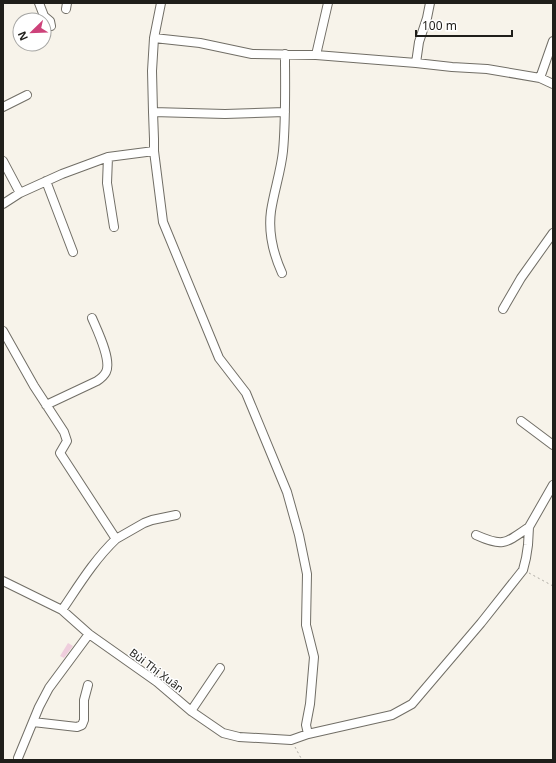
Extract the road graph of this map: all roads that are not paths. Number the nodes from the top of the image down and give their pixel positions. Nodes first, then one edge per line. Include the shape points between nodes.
1 (161, 3) edge
2 (328, 3) edge
3 (430, 3) edge
4 (154, 38) junction
5 (553, 41) edge
6 (286, 54) junction
7 (316, 55) junction
8 (416, 63) junction
9 (540, 78) junction
10 (553, 84) edge
11 (27, 95) dead end
12 (3, 107) edge
13 (153, 112) junction
14 (285, 112) junction
15 (154, 151) junction
16 (108, 157) junction
17 (3, 161) edge
18 (46, 181) junction
19 (20, 194) junction
20 (3, 204) edge
21 (114, 226) dead end
22 (553, 232) edge
23 (73, 252) dead end
24 (282, 272) dead end
25 (503, 309) dead end
26 (92, 318) dead end
27 (3, 332) edge
28 (46, 405) junction
29 (521, 421) dead end
30 (553, 445) edge
31 (553, 485) edge
32 (176, 515) dead end
33 (529, 527) junction
34 (476, 535) dead end
35 (116, 539) junction
36 (3, 581) edge
37 (62, 610) junction
38 (89, 634) junction
39 (220, 668) dead end
40 (88, 685) dead end
41 (191, 710) junction
42 (33, 722) junction
43 (308, 734) junction
44 (18, 758) dead end

1 - 4 street
2 - 7 street
3 - 8 street
4 - 6 street via 200,43 252,54
4 - 13 street
5 - 9 street
6 - 7 street
6 - 14 street
7 - 8 street
8 - 9 street via 488,69
9 - 10 street
11 - 12 street
13 - 14 street
13 - 15 street
14 - 24 street via 281,164 270,217 271,242
15 - 16 street
15 - 43 street via 163,222 219,358 246,393 287,492 299,535 307,574 306,625 314,657 306,725
16 - 18 street
16 - 21 street via 107,183
17 - 19 street
18 - 19 street
18 - 23 street
19 - 20 street
22 - 25 street
26 - 28 street via 107,357 107,371 97,381
27 - 28 street
28 - 35 street via 67,440 60,453
29 - 30 street
31 - 33 street
32 - 35 street via 144,523
33 - 34 street via 503,542 495,542
33 - 43 street, Bùi Thị Xuân via 523,570 481,624 412,704 392,715
35 - 37 street via 93,564
36 - 37 street, Bùi Thị Xuân
37 - 38 street, Bùi Thị Xuân
38 - 41 street, Bùi Thị Xuân via 157,682
38 - 42 street via 49,688
39 - 41 street
40 - 42 street via 82,725 78,727
41 - 43 street, Bùi Thị Xuân via 223,733 239,737 291,740
42 - 44 street

